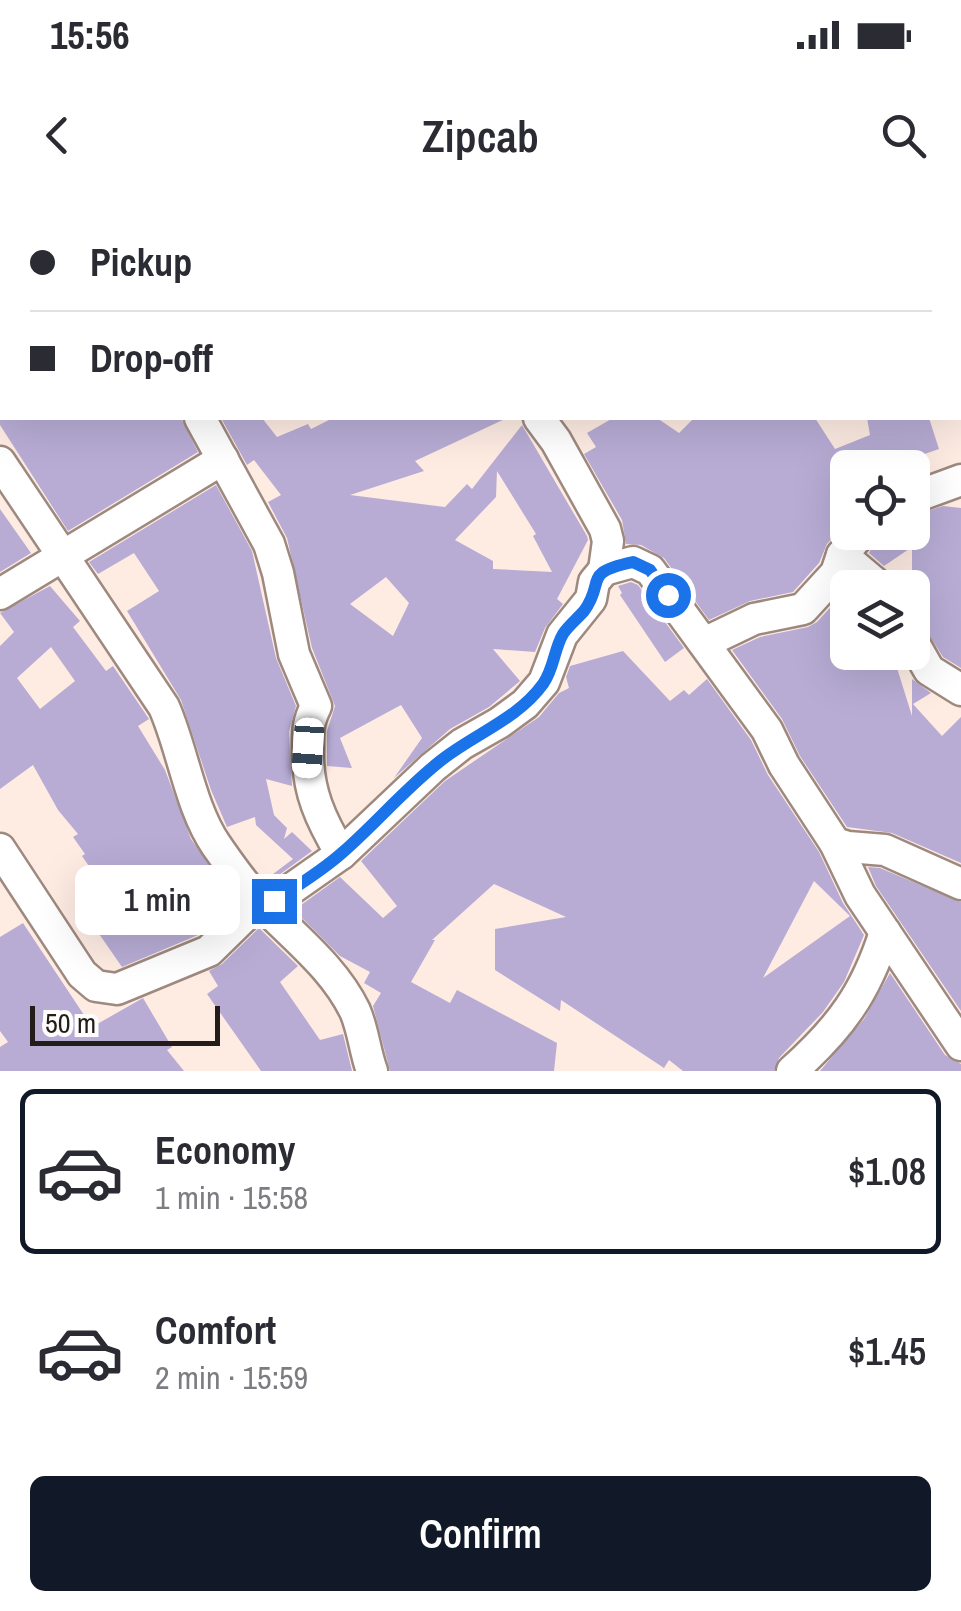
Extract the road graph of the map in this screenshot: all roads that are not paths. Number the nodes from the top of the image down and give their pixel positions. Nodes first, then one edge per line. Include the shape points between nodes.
1 (201, 420) edge
2 (540, 420) edge
3 (223, 460) junction
4 (0, 462) edge
5 (961, 480) edge
6 (930, 491) edge
7 (849, 550) edge
8 (62, 558) junction
9 (604, 570) junction
10 (0, 594) edge
11 (704, 644) junction
12 (930, 670) edge
13 (961, 690) edge
14 (835, 843) junction
15 (0, 849) edge
16 (341, 854) junction
17 (961, 884) edge
18 (260, 902) junction
19 (885, 932) junction
20 (961, 1044) edge
21 (372, 1071) edge
22 (792, 1071) edge

1 - 3 street
2 - 9 street via 605,529
3 - 8 street
3 - 16 street via 278,573 294,654 316,706 306,725 306,771 320,819
4 - 8 street
5 - 6 street
7 - 11 street via 803,609 754,619
8 - 10 street
8 - 18 street via 164,707 214,841
9 - 11 street via 633,562 650,570
9 - 16 street via 584,611 562,635 544,682 525,704 433,767
11 - 14 street via 767,730
12 - 13 street
14 - 17 street via 885,850
14 - 19 street
15 - 18 street via 96,986 117,989 210,951
16 - 18 street via 274,901
18 - 21 street via 314,954 347,998
19 - 20 street
19 - 22 street via 852,1010

